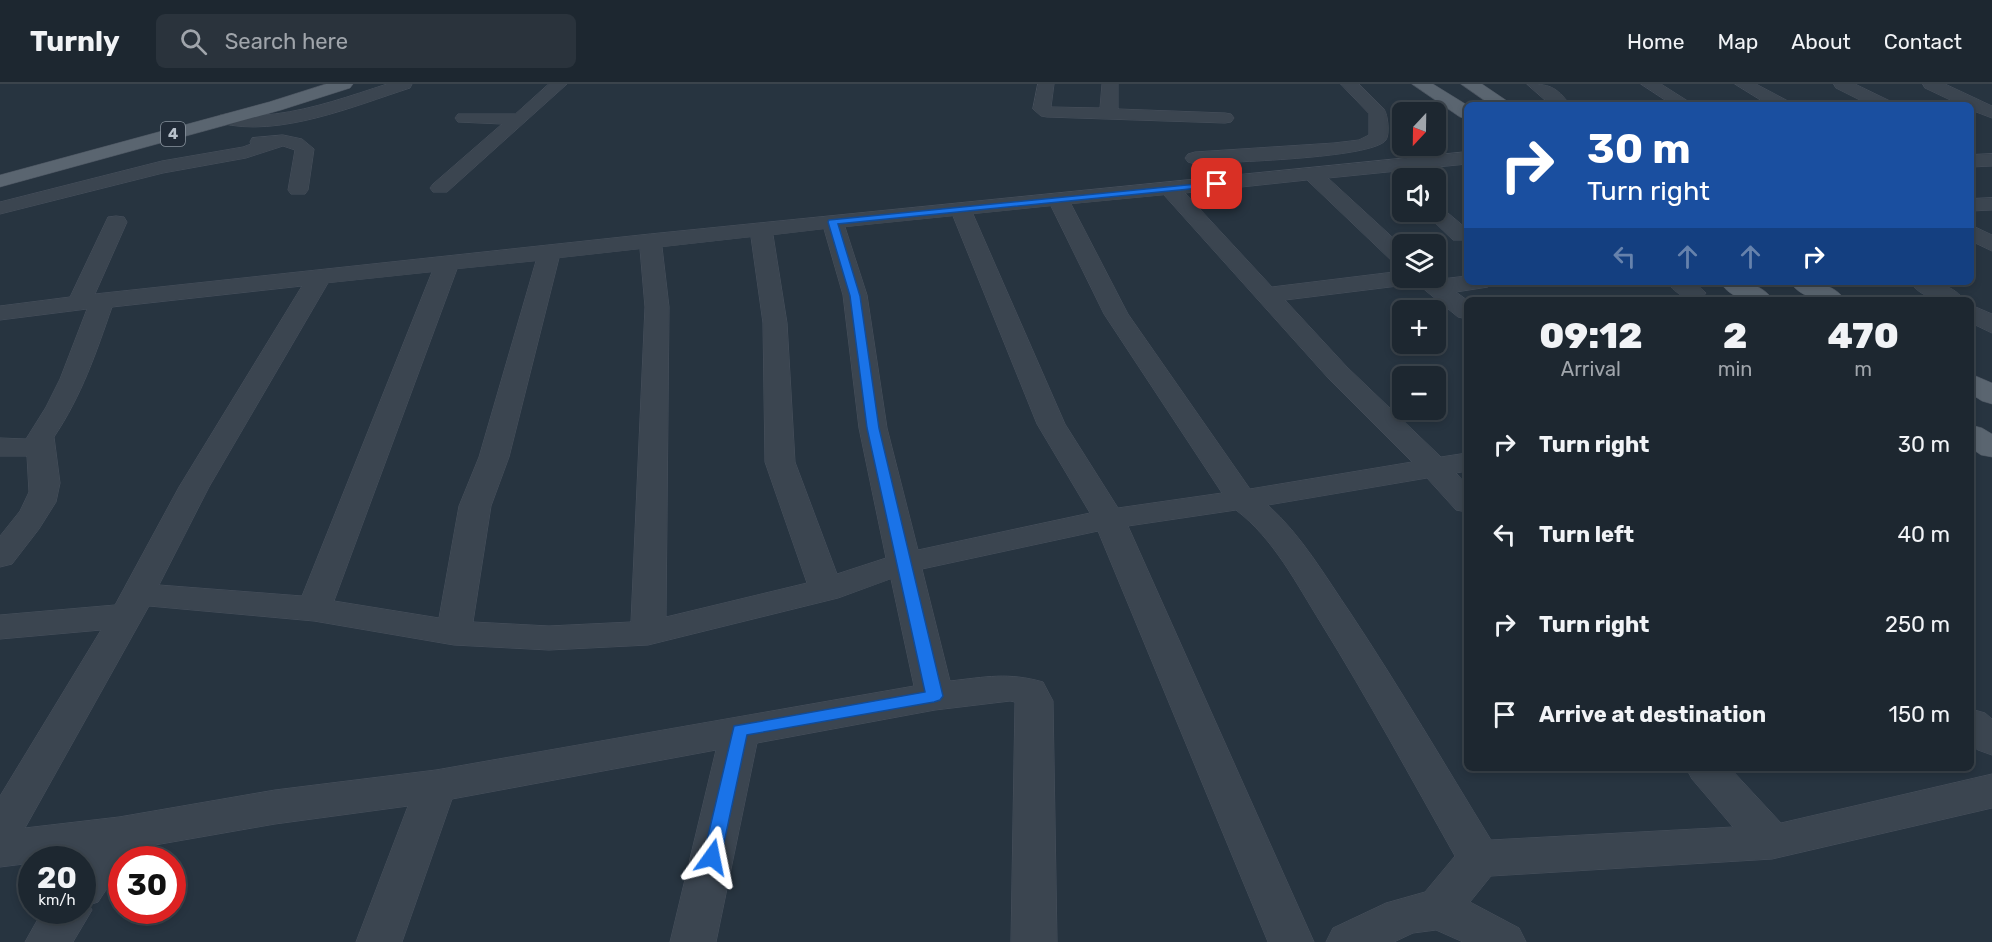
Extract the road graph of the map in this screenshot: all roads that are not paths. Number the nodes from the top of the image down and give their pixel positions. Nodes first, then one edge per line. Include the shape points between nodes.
1 (328, 84) edge
2 (345, 84) edge
3 (404, 84) edge
4 (559, 84) edge
5 (1046, 84) edge
6 (1110, 84) edge
7 (1349, 84) edge
8 (1421, 84) edge
9 (1470, 84) edge
10 (1535, 84) edge
11 (1649, 84) edge
12 (1743, 84) edge
13 (1842, 84) edge
14 (1930, 84) edge
15 (1499, 102) edge
16 (1558, 102) edge
17 (1680, 102) edge
18 (1776, 102) edge
19 (1878, 102) edge
20 (1968, 102) edge
21 (1974, 105) edge
22 (1464, 111) edge
23 (1992, 113) edge
24 (1109, 115) junction
25 (464, 118) dead end
26 (1225, 118) dead end
27 (226, 119) junction
28 (518, 119) junction
29 (1992, 120) edge
30 (1974, 121) edge
31 (280, 141) junction
32 (126, 147) junction
33 (1195, 158) dead end
34 (1464, 158) edge
35 (1992, 160) edge
36 (1974, 161) edge
37 (1384, 167) junction
38 (0, 173) edge
39 (1312, 174) junction
40 (1392, 174) edge
41 (0, 180) edge
42 (440, 188) dead end
43 (1170, 189) junction
44 (298, 190) dead end
45 (1058, 200) junction
46 (1992, 204) edge
47 (1974, 205) edge
48 (0, 208) edge
49 (961, 210) junction
50 (116, 222) dead end
51 (832, 222) junction
52 (1446, 222) edge
53 (761, 230) junction
54 (1974, 234) edge
55 (1461, 235) dead end
56 (650, 241) junction
57 (1992, 244) edge
58 (1392, 249) edge
59 (549, 253) junction
60 (1992, 255) edge
61 (1974, 256) edge
62 (447, 264) junction
63 (319, 278) junction
64 (1392, 280) edge
65 (1446, 282) edge
66 (1464, 282) edge
67 (1737, 285) edge
68 (1807, 285) edge
69 (1927, 285) edge
70 (1437, 288) edge
71 (1265, 295) junction
72 (1755, 297) edge
73 (1827, 297) edge
74 (1947, 297) edge
75 (91, 302) junction
76 (1464, 310) edge
77 (0, 314) edge
78 (1974, 314) edge
79 (1992, 325) edge
80 (1974, 384) edge
81 (1992, 394) edge
82 (1974, 436) edge
83 (0, 447) edge
84 (40, 448) junction
85 (1992, 448) edge
86 (1451, 465) edge
87 (1464, 497) edge
88 (1242, 501) junction
89 (1109, 519) junction
90 (0, 557) edge
91 (904, 563) junction
92 (825, 591) junction
93 (132, 605) junction
94 (314, 609) junction
95 (0, 627) edge
96 (454, 633) junction
97 (648, 633) junction
98 (934, 696) junction
99 (1974, 725) edge
100 (740, 730) junction
101 (1992, 740) edge
102 (1709, 771) edge
103 (436, 786) junction
104 (1992, 790) edge
105 (0, 832) edge
106 (119, 834) junction
107 (1772, 842) junction
108 (0, 849) edge
109 (1479, 859) junction
110 (96, 869) edge
111 (1437, 910) junction
112 (60, 924) edge
113 (48, 942) edge
114 (379, 942) edge
115 (693, 942) edge
116 (1034, 942) edge
117 (1291, 942) edge
118 (1349, 942) edge
119 (1503, 942) edge

1 - 38 main road via 172,130
2 - 27 main road, 4
3 - 27 street via 287,118 246,122
4 - 28 street
5 - 24 street via 1042,109 1047,112
6 - 24 street
7 - 33 street via 1378,113 1378,138 1370,142 1334,149
8 - 22 main road
9 - 15 main road
10 - 16 street
11 - 17 street
12 - 18 street
13 - 19 street
14 - 20 street
21 - 23 street
24 - 26 street
25 - 28 street
27 - 32 main road, 4
28 - 42 street
29 - 30 street
31 - 32 street via 208,147
31 - 44 street via 305,149
31 - 48 street
32 - 41 main road, 4
34 - 37 street
35 - 36 street
37 - 39 street
37 - 40 street
39 - 43 street
39 - 58 street
43 - 45 street
43 - 71 street
45 - 49 street
45 - 88 street via 1116,314
46 - 47 street
49 - 51 street
49 - 89 street via 1051,424
50 - 75 street
51 - 53 street
51 - 91 street via 855,296 873,428
52 - 55 street
53 - 56 street
53 - 92 street via 775,323 780,462
54 - 57 street
56 - 59 street
56 - 97 street via 657,307
59 - 62 street
59 - 96 street via 494,457 475,506
60 - 61 street
62 - 63 street
62 - 94 street
63 - 75 street
63 - 93 street via 182,506
64 - 71 street
65 - 66 street
67 - 72 main road
68 - 73 main road
69 - 74 street
70 - 76 street
71 - 86 street via 1338,373
75 - 77 street
75 - 84 street via 69,388 40,436
78 - 79 street
80 - 81 main road
82 - 85 main road
83 - 84 street
84 - 90 street via 44,494
86 - 87 street
86 - 88 street
88 - 89 street
88 - 109 street via 1261,513 1300,564
89 - 91 street
89 - 117 street
91 - 92 street
91 - 98 street
92 - 97 street
93 - 94 street
93 - 95 street
93 - 105 street
94 - 96 street
96 - 97 street via 549,639
98 - 100 street
98 - 116 street via 1010,688 1030,692 1034,701
99 - 101 street
100 - 103 street
100 - 115 street
102 - 107 street
103 - 106 street via 275,807
103 - 114 street
104 - 107 street
106 - 108 street
106 - 110 street
107 - 109 street
109 - 111 street
111 - 118 street via 1404,917
111 - 119 street
112 - 113 street

